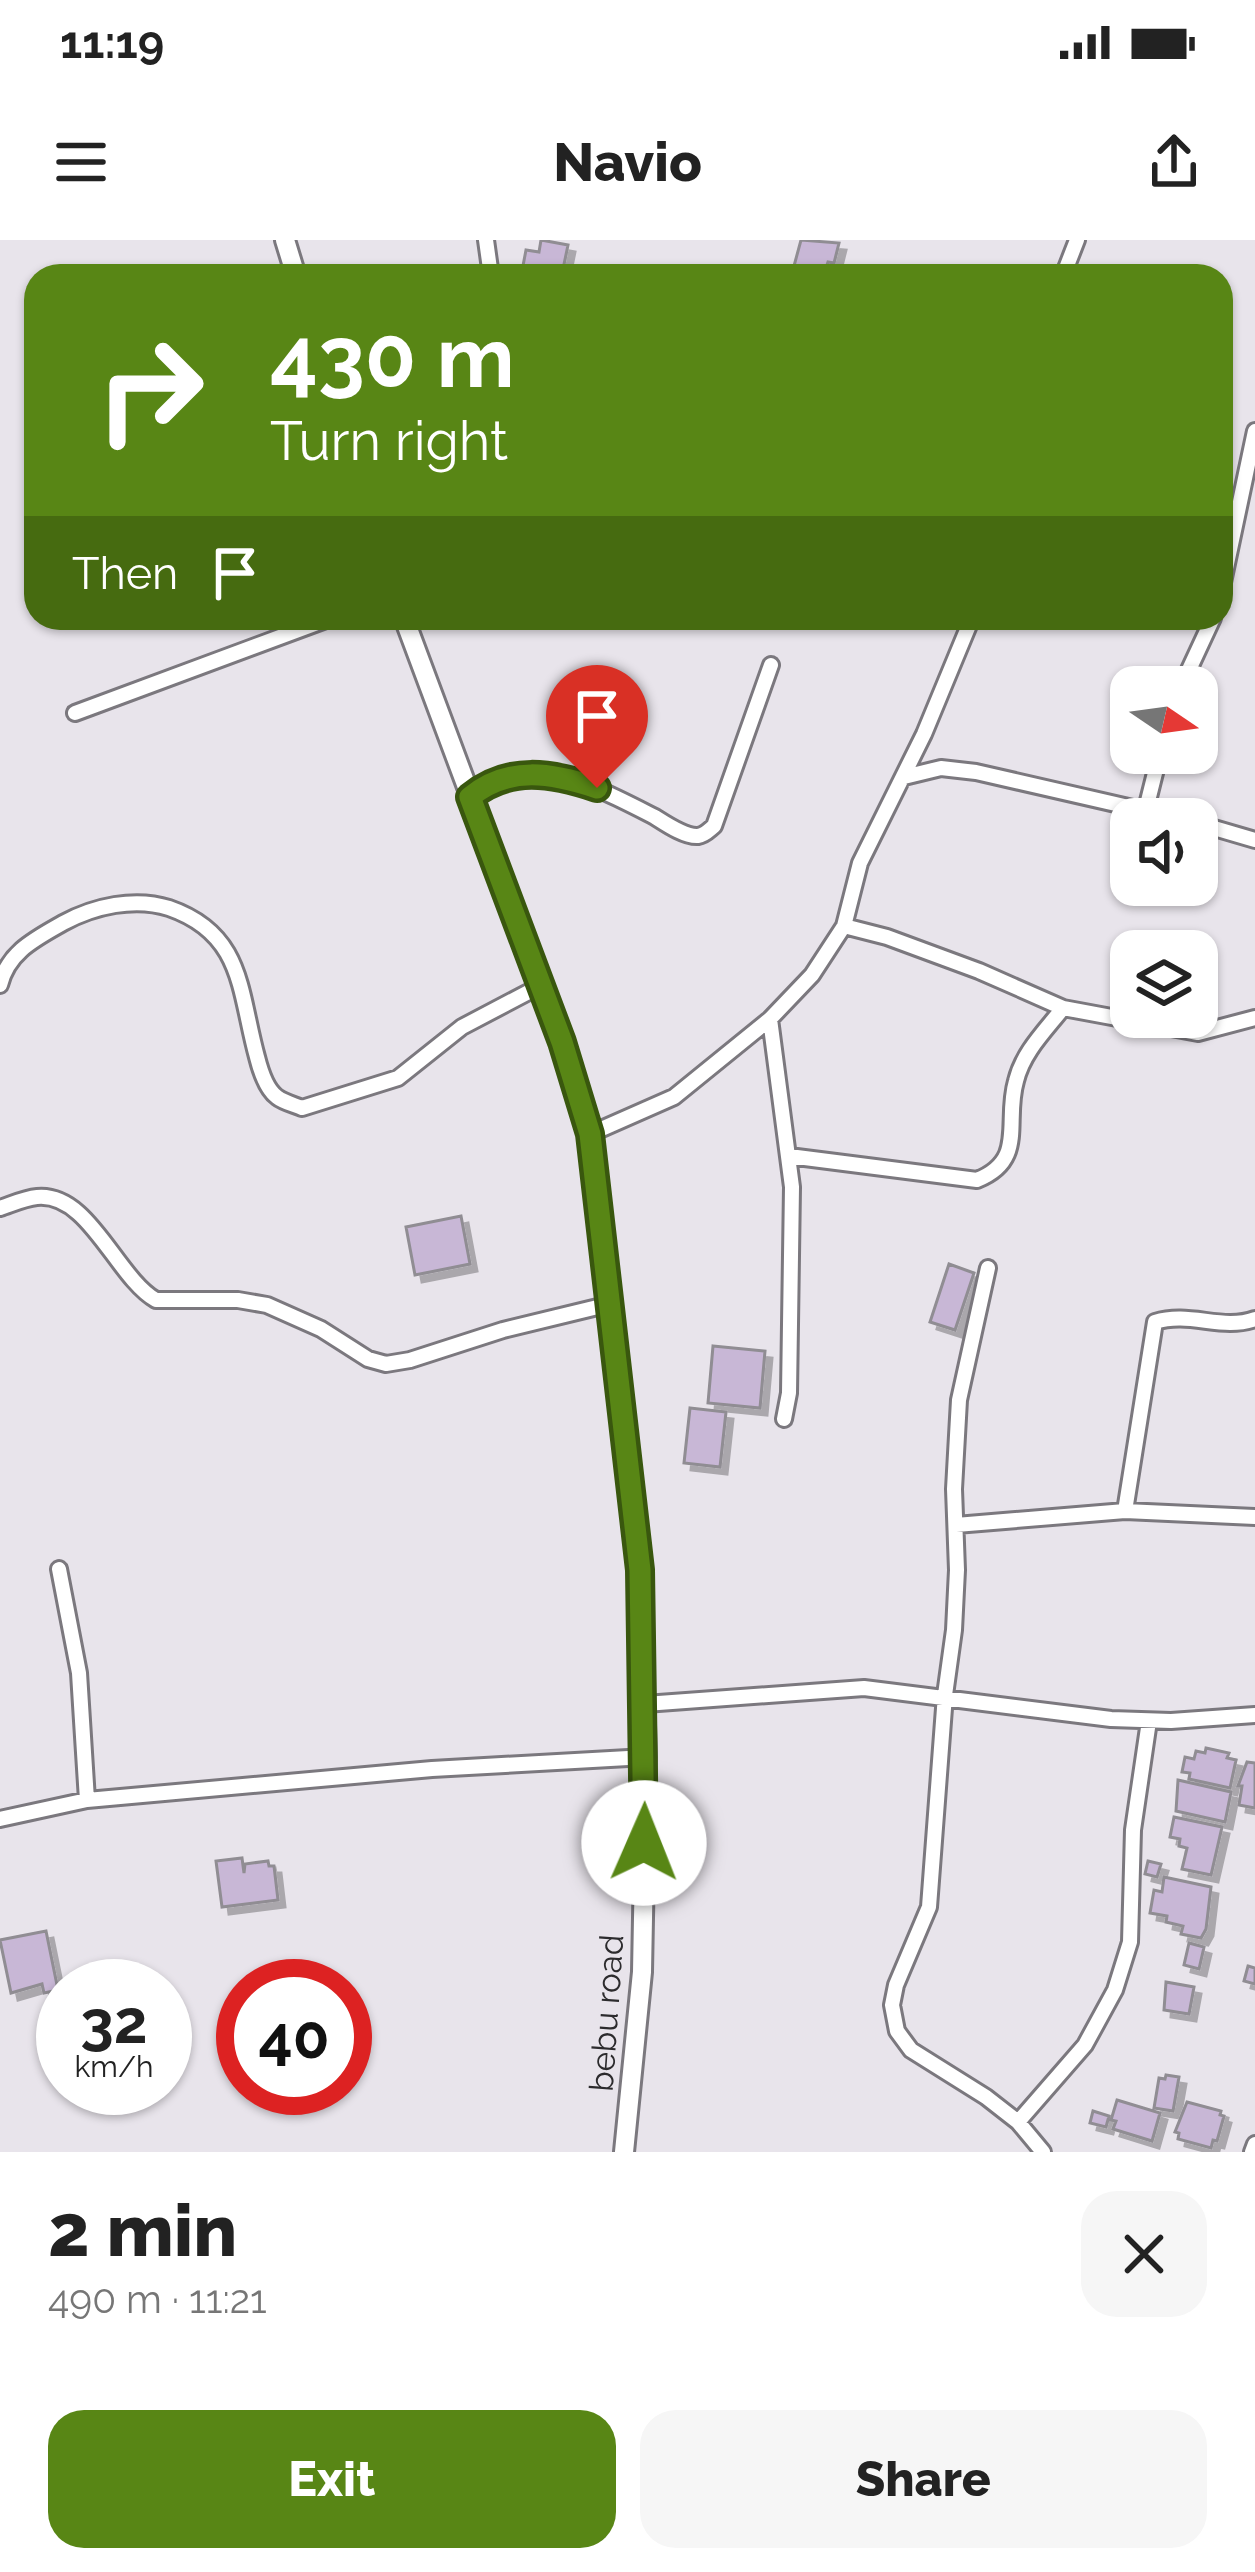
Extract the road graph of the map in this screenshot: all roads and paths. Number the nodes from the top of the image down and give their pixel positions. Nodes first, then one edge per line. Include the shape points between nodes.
1 (1255, 430) edge
2 (1233, 535) edge
3 (298, 630) edge
4 (408, 630) edge
5 (968, 630) edge
6 (1207, 630) edge
7 (772, 665) dead end
8 (1191, 666) edge
9 (75, 712) dead end
10 (904, 777) junction
11 (470, 797) junction
12 (1110, 801) edge
13 (1218, 830) edge
14 (1255, 840) edge
15 (844, 926) junction
16 (0, 985) edge
17 (540, 986) junction
18 (1063, 1008) junction
19 (1255, 1018) edge
20 (770, 1019) junction
21 (590, 1134) junction
22 (789, 1156) junction
23 (0, 1208) edge
24 (988, 1268) dead end
25 (610, 1304) junction
26 (1255, 1319) edge
27 (784, 1419) dead end
28 (1125, 1510) junction
29 (1255, 1517) edge
30 (956, 1525) junction
31 (59, 1569) dead end
32 (945, 1695) junction
33 (644, 1704) junction
34 (1255, 1715) edge
35 (1149, 1721) junction
36 (646, 1757) junction
37 (87, 1800) junction
38 (0, 1819) edge
39 (1018, 2122) junction
40 (624, 2152) edge
41 (1043, 2152) edge

1 - 2 street
3 - 9 street
4 - 11 street, bebu road
5 - 10 street
6 - 8 street
7 - 11 street via 714,826 704,834 554,773 488,782
10 - 12 street via 941,768 976,772
10 - 15 street via 860,863
11 - 17 street, bebu road
13 - 14 street
15 - 18 street
15 - 20 street
16 - 17 street via 21,947 82,913 156,904 191,916 219,937 238,970 261,1072 275,1096 302,1108 398,1078 462,1027
17 - 21 street, bebu road
18 - 19 street via 1198,1033
18 - 22 street via 1028,1051 1015,1083 1012,1129 997,1172 977,1180
20 - 21 street via 674,1097
20 - 22 street
21 - 25 street, bebu road
22 - 27 street
23 - 25 street via 40,1196 60,1201 156,1300 267,1305 386,1364
24 - 30 street via 959,1400
25 - 33 street, bebu road via 640,1570
26 - 28 street via 1155,1322
28 - 29 street
28 - 30 street
30 - 32 street
31 - 37 street via 79,1673
32 - 33 street via 865,1688
32 - 35 street
32 - 39 street via 929,1907 892,2006 911,2050
33 - 36 street, bebu road
34 - 35 street
35 - 39 street via 1133,1830 1130,1942 1115,1990 1085,2045
36 - 37 street
36 - 40 street, bebu road via 642,1972
37 - 38 street
39 - 41 street

